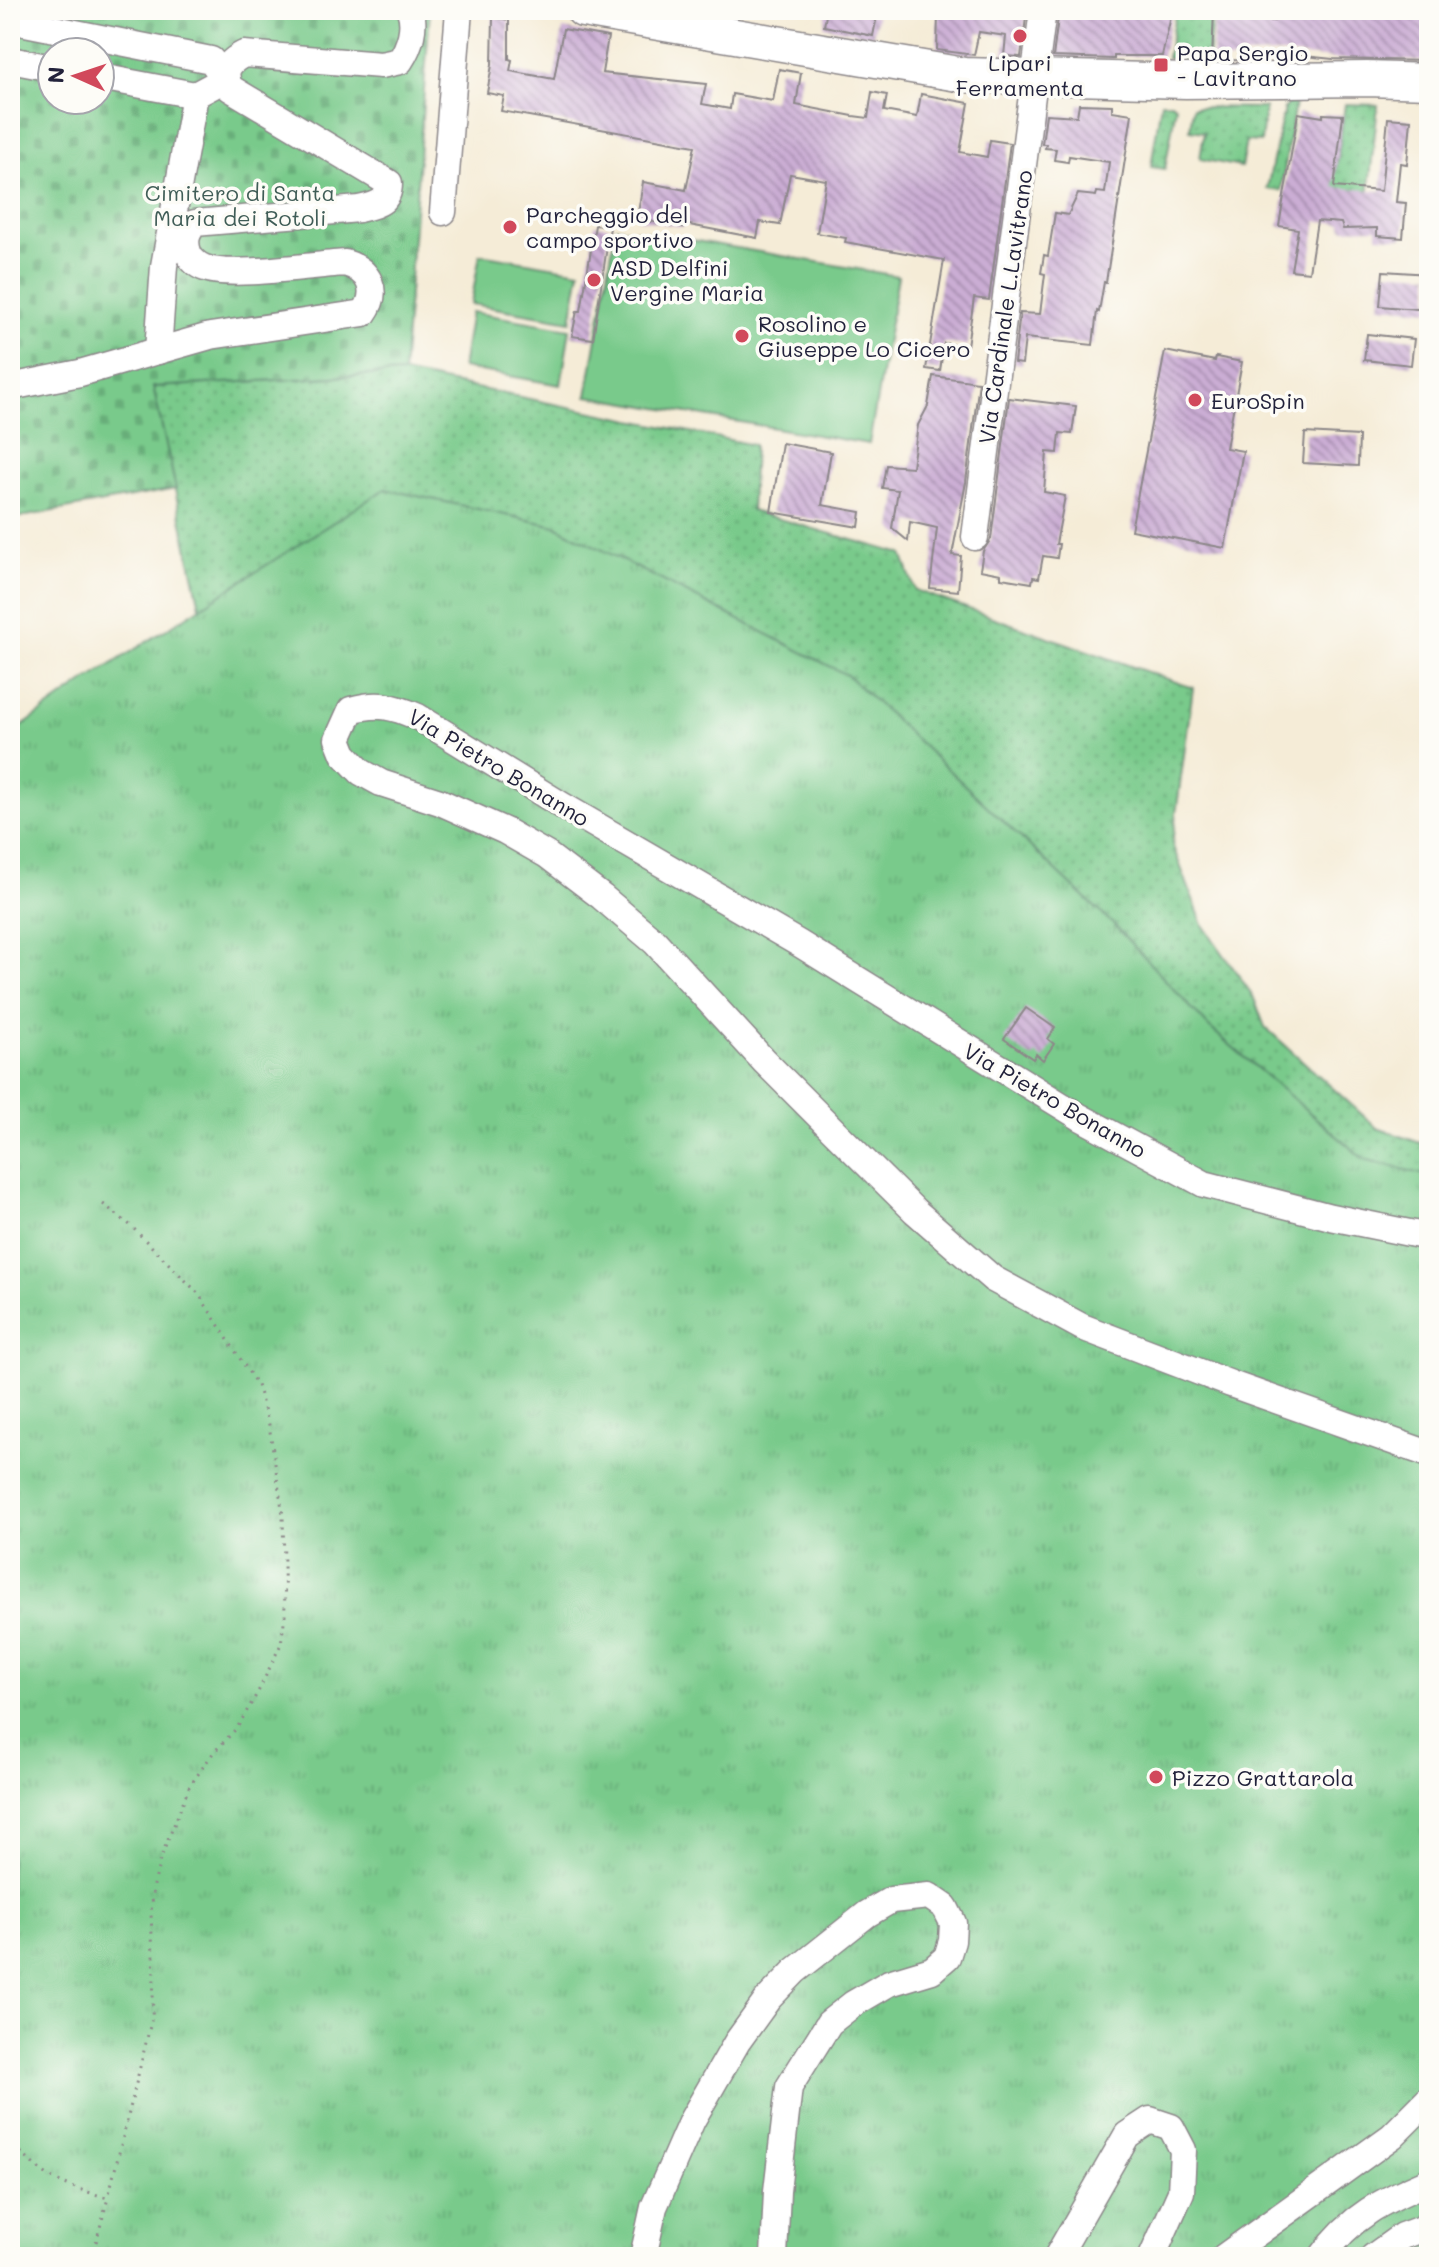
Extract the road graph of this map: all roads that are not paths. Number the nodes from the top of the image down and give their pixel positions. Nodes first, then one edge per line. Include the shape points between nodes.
1 (410, 10) edge
2 (459, 10) edge
3 (583, 10) edge
4 (1043, 10) edge
5 (10, 20) edge
6 (10, 60) edge
7 (36, 65) edge
8 (1035, 77) junction
9 (225, 79) junction
10 (116, 80) edge
11 (1429, 81) edge
12 (195, 95) junction
13 (443, 212) dead end
14 (158, 351) junction
15 (10, 387) edge
16 (975, 537) dead end
17 (1429, 1237) edge
18 (1429, 1454) edge
19 (1429, 2099) edge
20 (1429, 2181) edge
21 (1429, 2226) edge
22 (643, 2257) edge
23 (774, 2257) edge
24 (1057, 2257) edge
25 (1152, 2257) edge
26 (1224, 2257) edge
27 (1322, 2257) edge
28 (1373, 2257) edge

1 - 9 street via 409,48 400,61 381,65 244,54 233,60
2 - 13 street
3 - 8 main road via 964,75
4 - 8 street, Via Cardinale L.Lavitrano
5 - 9 street via 211,60
6 - 7 street
8 - 11 main road
8 - 16 street, Via Cardinale L.Lavitrano
9 - 12 street
9 - 14 street via 230,88 379,175 389,183 389,193 382,203 359,209 195,223 186,244 190,258 224,272 345,263 367,275 370,304 364,313 210,336
10 - 12 street
12 - 14 street via 164,266
14 - 15 street
17 - 18 street, Via Pietro Bonanno via 1204,1184 1080,1117 418,717 394,706 370,704 351,710 343,723 338,739 361,772 505,831 547,855 655,942 833,1130 993,1279 1082,1327
19 - 26 street via 1392,2136
20 - 27 street via 1351,2221
21 - 28 street via 1402,2236
22 - 23 street via 654,2207 692,2120 768,1999 867,1914 891,1900 929,1896 945,1907 953,1923 947,1957 932,1970 889,1983 829,2023 789,2087
24 - 25 street via 1127,2135 1150,2120 1171,2127 1183,2150 1181,2192

